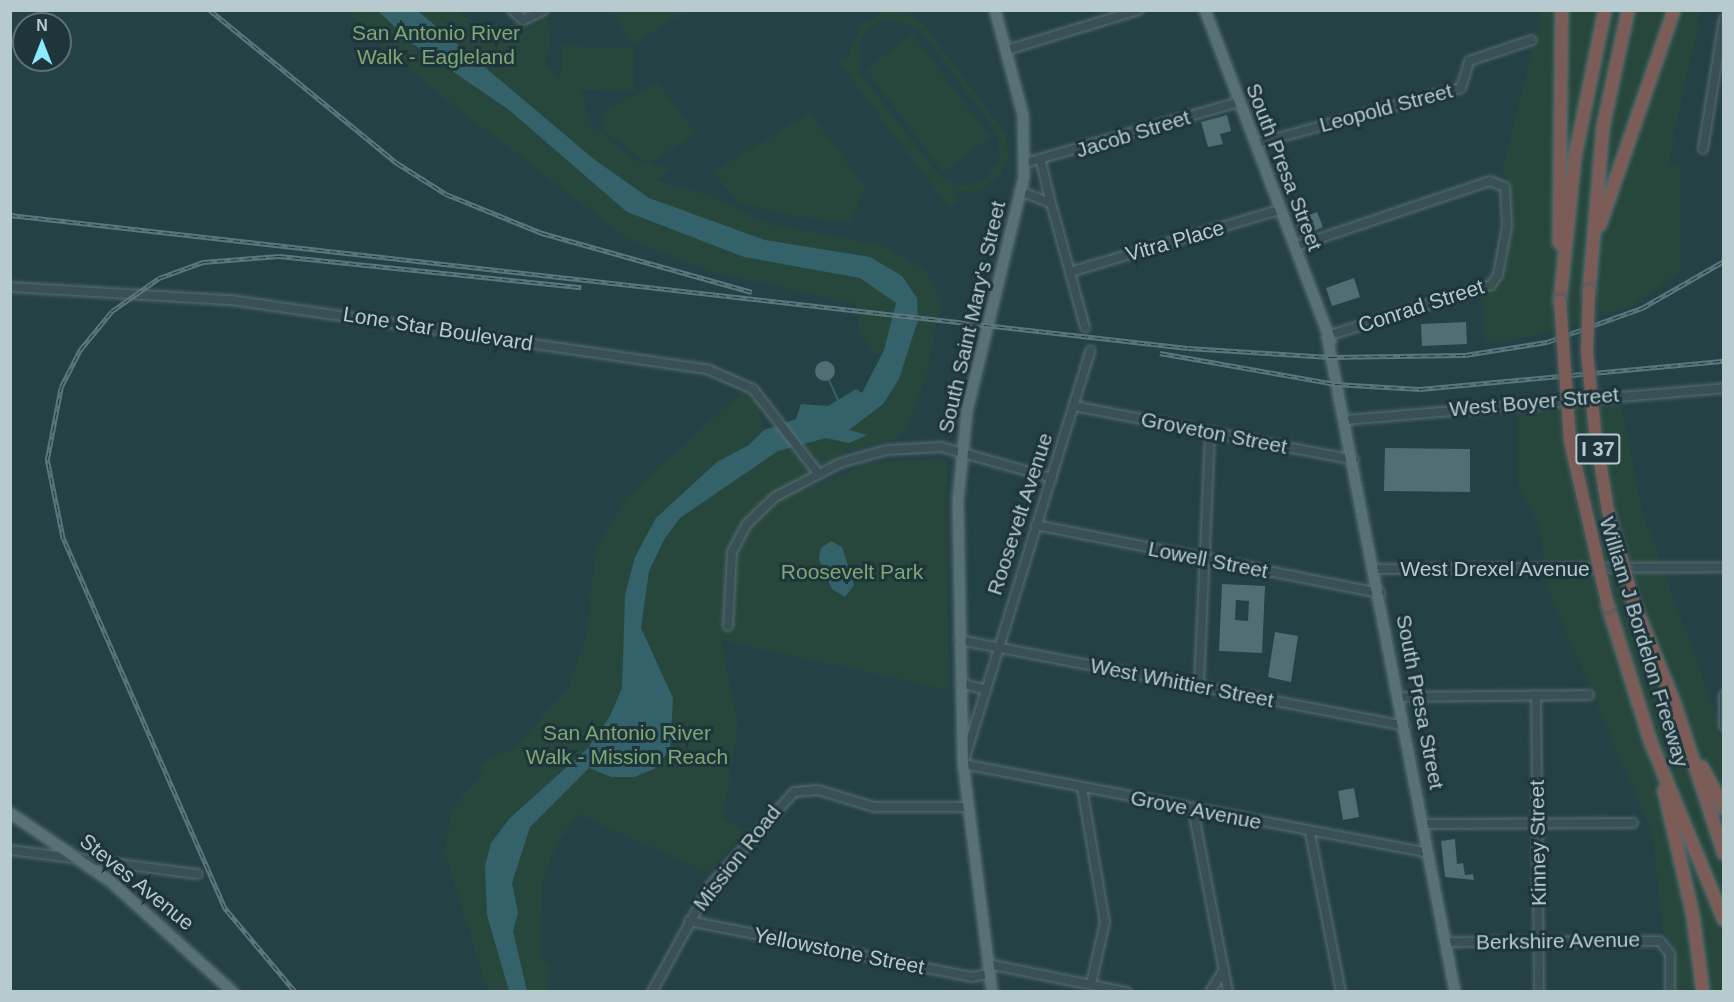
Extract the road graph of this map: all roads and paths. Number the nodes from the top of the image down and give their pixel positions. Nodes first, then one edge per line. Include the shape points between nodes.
1 (512, 10) edge
2 (544, 10) edge
3 (995, 10) edge
4 (1139, 10) edge
5 (1205, 10) edge
6 (1562, 10) edge
7 (1605, 10) edge
8 (1628, 10) edge
9 (1674, 10) edge
10 (1724, 19) edge
11 (1532, 40) dead end
12 (1007, 50) junction
13 (1239, 102) junction
14 (1255, 144) junction
15 (1704, 149) dead end
16 (1041, 162) junction
17 (1025, 163) junction
18 (1022, 192) junction
19 (1051, 203) junction
20 (1279, 210) junction
21 (1593, 246) junction
22 (1293, 247) junction
23 (1070, 272) junction
24 (10, 287) edge
25 (1560, 301) junction
26 (1085, 327) dead end
27 (1327, 336) junction
28 (1090, 351) dead end
29 (1724, 388) edge
30 (1074, 406) junction
31 (1346, 420) junction
32 (1210, 432) junction
33 (961, 452) junction
34 (1354, 460) junction
35 (818, 473) junction
36 (1052, 478) junction
37 (1036, 525) junction
38 (1204, 559) junction
39 (1724, 567) edge
40 (1376, 570) junction
41 (1380, 593) junction
42 (728, 626) dead end
43 (959, 640) junction
44 (998, 647) junction
45 (960, 683) junction
46 (1199, 686) junction
47 (986, 690) junction
48 (1536, 695) junction
49 (1588, 695) dead end
50 (1722, 695) edge
51 (1399, 697) junction
52 (1674, 702) junction
53 (1405, 726) junction
54 (1724, 726) edge
55 (1651, 743) junction
56 (963, 764) junction
57 (1082, 788) junction
58 (968, 807) junction
59 (1724, 808) edge
60 (1193, 810) junction
61 (10, 813) edge
62 (1633, 823) dead end
63 (1423, 824) junction
64 (1537, 824) junction
65 (1310, 833) junction
66 (10, 850) edge
67 (1429, 854) junction
68 (1724, 854) edge
69 (75, 856) junction
70 (196, 874) dead end
71 (1724, 920) edge
72 (689, 921) junction
73 (1539, 941) junction
74 (1447, 942) junction
75 (989, 969) junction
76 (1224, 970) junction
77 (1091, 984) junction
78 (233, 992) edge
79 (652, 992) edge
80 (992, 992) edge
81 (1127, 992) edge
82 (1210, 992) edge
83 (1228, 992) edge
84 (1341, 992) edge
85 (1455, 992) edge
86 (1539, 992) edge
87 (1670, 992) edge
88 (1703, 992) edge

1 - 2 street via 523,20
3 - 12 main road, South Saint Mary's Street
4 - 12 street
5 - 13 main road, South Presa Street
6 - 25 highway
7 - 25 highway, William J Bordelon Freeway / I 37 via 1575,156
8 - 21 highway, William J Bordelon Freeway / I 37 via 1603,127
9 - 21 highway
10 - 15 street
11 - 14 street, Leopold Street via 1469,61 1461,88
12 - 17 main road, South Saint Mary's Street via 1023,115
13 - 14 main road, South Presa Street
13 - 16 street, Jacob Street
14 - 20 main road, South Presa Street
16 - 17 street, Jacob Street
16 - 19 street
17 - 18 main road, South Saint Mary's Street
18 - 19 street, South Saint Mary's Street
18 - 33 main road, South Saint Mary's Street
19 - 23 street
20 - 22 main road, South Presa Street
20 - 23 street, Vitra Place
21 - 52 highway, William J Bordelon Freeway / I 37, bridge via 1587,352 1608,510 1634,604
22 - 27 main road, South Presa Street
22 - 27 street, Conrad Street via 1494,180 1505,187 1507,226 1498,275 1491,285
23 - 26 street
24 - 35 street, Lone Star Boulevard via 274,305 709,370 743,382 774,413
25 - 55 highway, William J Bordelon Freeway / I 37, bridge via 1570,441 1608,606
27 - 31 main road, South Presa Street via 1338,363
28 - 30 street, Roosevelt Avenue
29 - 31 street, West Boyer Street
30 - 32 street, Groveton Street
30 - 36 street, Roosevelt Avenue
31 - 34 main road, South Presa Street
32 - 34 street, Groveton Street
32 - 38 street
33 - 35 street via 887,450
33 - 36 street
33 - 43 main road, Roosevelt Avenue
34 - 40 main road, South Presa Street
35 - 42 street via 762,507 737,539
36 - 37 street, Roosevelt Avenue
37 - 38 street, Lowell Street
37 - 44 street, Roosevelt Avenue
38 - 41 street, Lowell Street
38 - 46 street
39 - 40 street, West Drexel Avenue
40 - 41 main road, South Presa Street
41 - 51 main road, South Presa Street
43 - 44 street, West Whittier Street
43 - 45 main road, Roosevelt Avenue
44 - 46 street, West Whittier Street
44 - 47 street, Roosevelt Avenue
45 - 47 street
45 - 56 main road, Roosevelt Avenue
46 - 53 street, West Whittier Street
47 - 56 street, Roosevelt Avenue
48 - 49 street
48 - 51 street
48 - 64 street, Kinney Street
50 - 54 street
51 - 53 main road, South Presa Street
52 - 59 highway
52 - 68 highway, William J Bordelon Freeway / I 37
53 - 63 main road, South Presa Street
55 - 71 highway, William J Bordelon Freeway / I 37
55 - 88 highway via 1680,851
56 - 57 street, Grove Avenue
56 - 58 main road, Roosevelt Avenue
57 - 60 street, Grove Avenue
57 - 77 street via 1105,922
58 - 72 street, Mission Road via 874,807 818,790 794,792 730,861
58 - 75 main road, Roosevelt Avenue
60 - 65 street, Grove Avenue
60 - 76 street
61 - 69 main road, Steves Avenue
62 - 64 street
63 - 64 street
63 - 67 main road, South Presa Street
64 - 73 street, Kinney Street
65 - 67 street, Grove Avenue
65 - 84 street
66 - 69 street
67 - 74 main road, South Presa Street
69 - 70 street
69 - 78 main road, Steves Avenue via 142,908
72 - 75 street, Yellowstone Street via 971,977
72 - 79 street, Mission Road
73 - 74 street, Berkshire Avenue
73 - 86 street, Kinney Street
73 - 87 street, Berkshire Avenue via 1653,940 1668,947
74 - 85 main road, South Presa Street
75 - 77 street, Yellowstone Street
75 - 80 main road, Roosevelt Avenue
76 - 82 street
76 - 83 street
77 - 81 street, Yellowstone Street

